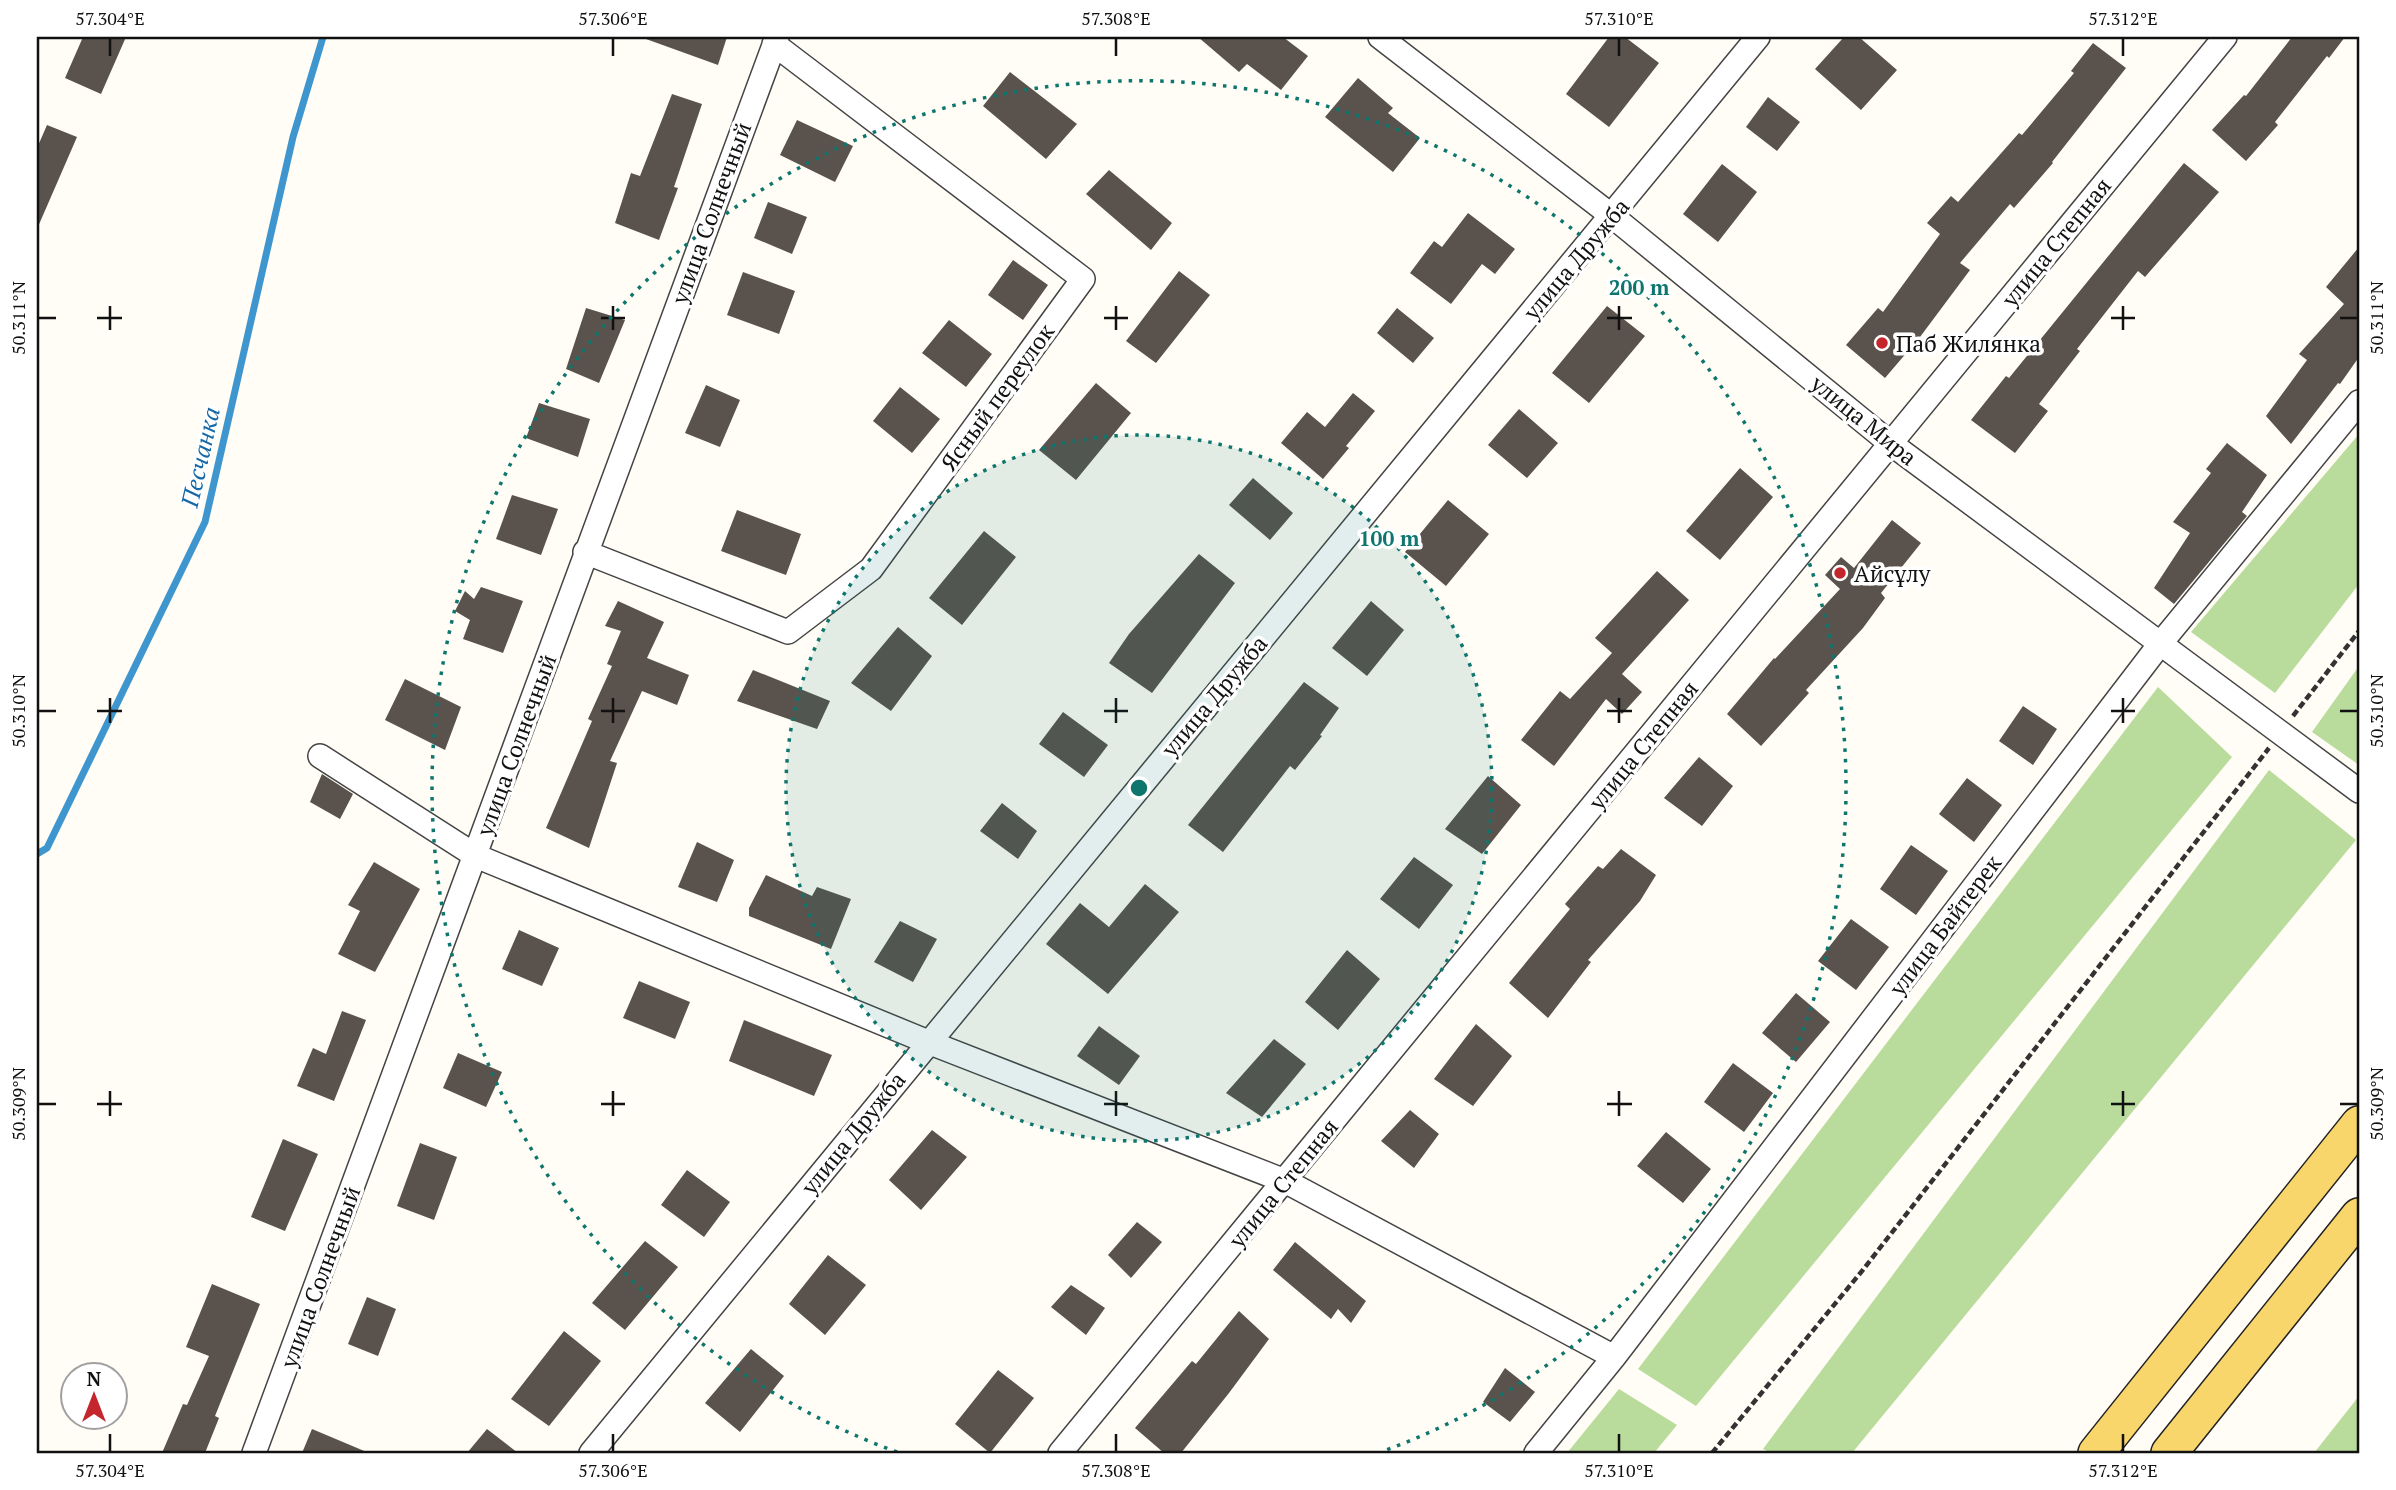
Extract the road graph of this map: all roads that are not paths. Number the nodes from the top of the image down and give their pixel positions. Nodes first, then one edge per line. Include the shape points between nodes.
1 (1380, 37) edge
2 (1759, 37) edge
3 (2225, 37) edge
4 (775, 41) edge
5 (1612, 216) junction
6 (2359, 402) edge
7 (1890, 443) junction
8 (585, 552) junction
9 (2161, 643) junction
10 (320, 756) dead end
11 (2359, 791) edge
12 (476, 856) junction
13 (928, 1042) junction
14 (2359, 1124) edge
15 (1285, 1181) junction
16 (2359, 1216) edge
17 (1614, 1357) junction
18 (254, 1453) edge
19 (591, 1453) edge
20 (1060, 1453) edge
21 (1536, 1453) edge
22 (2096, 1453) edge
23 (2169, 1453) edge

1 - 5 street, улица Мира
2 - 5 street, улица Дружба
3 - 7 street, улица Степная
4 - 8 street, улица Солнечный
4 - 8 street, Ясный переулок via 1083,279 871,569 788,632
5 - 7 street, улица Мира
5 - 13 street, улица Дружба
6 - 9 street, улица Байтерек
7 - 9 street, улица Мира
7 - 15 street, улица Степная
8 - 12 street, улица Солнечный
9 - 11 street, улица Мира
9 - 17 street, улица Байтерек
10 - 12 street
12 - 13 street
12 - 18 street, улица Солнечный
13 - 15 street
13 - 19 street, улица Дружба
14 - 22 main road
15 - 17 street
15 - 20 street, улица Степная
16 - 23 main road
17 - 21 street, улица Байтерек

